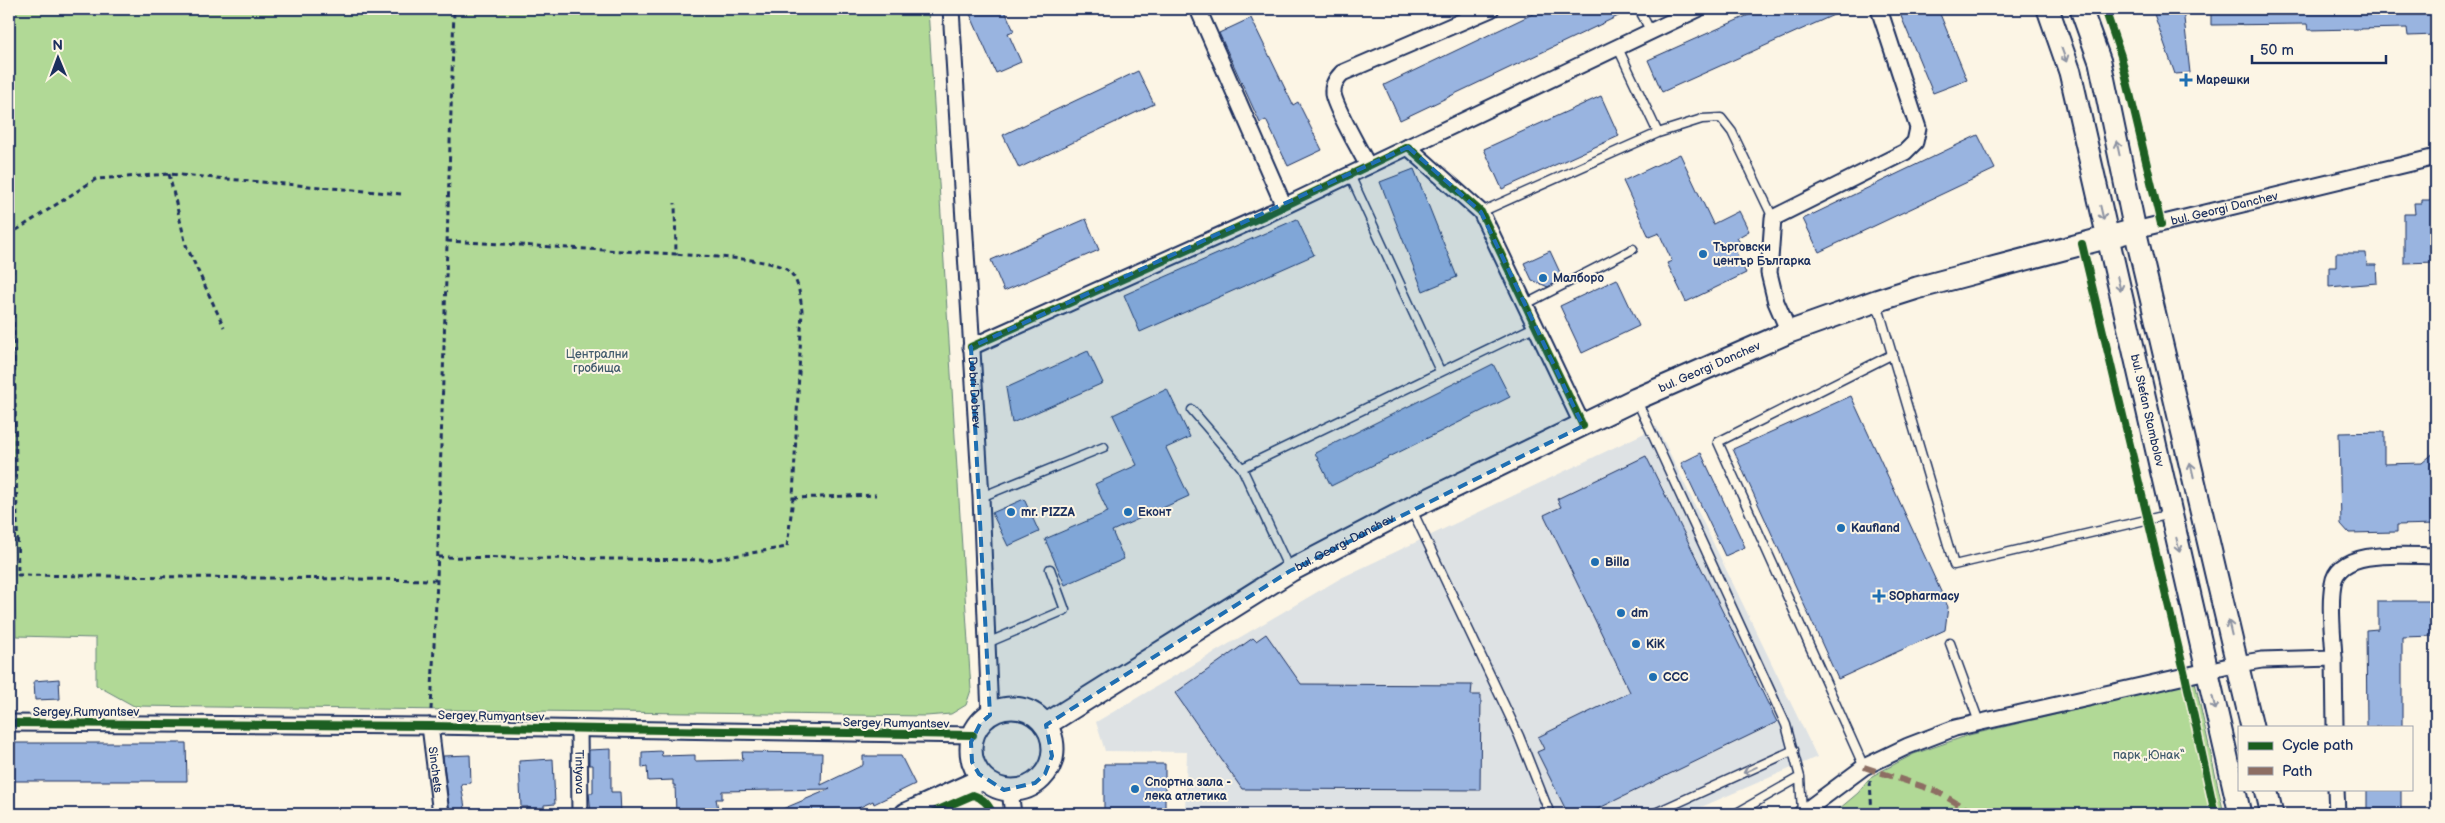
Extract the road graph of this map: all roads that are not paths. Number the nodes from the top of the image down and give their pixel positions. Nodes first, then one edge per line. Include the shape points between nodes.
1 (951, 9) edge
2 (1491, 9) edge
3 (1639, 9) edge
4 (1698, 9) edge
5 (1879, 9) edge
6 (2048, 9) edge
7 (2081, 9) edge
8 (1201, 16) edge
9 (1651, 32) junction
10 (1618, 48) junction
11 (1658, 133) junction
12 (1408, 147) junction
13 (2436, 157) edge
14 (1368, 166) junction
15 (1350, 174) junction
16 (1284, 206) junction
17 (1481, 212) junction
18 (1773, 218) junction
19 (2135, 230) junction
20 (2108, 236) junction
21 (1633, 249) dead end
22 (1876, 301) junction
23 (1524, 305) junction
24 (1534, 327) junction
25 (1789, 332) junction
26 (971, 347) junction
27 (1892, 354) junction
28 (1440, 371) junction
29 (1636, 399) junction
30 (1192, 410) dead end
31 (1583, 426) junction
32 (1104, 447) dead end
33 (1242, 468) junction
34 (981, 497) junction
35 (1411, 508) junction
36 (2171, 514) junction
37 (2436, 556) edge
38 (1050, 569) dead end
39 (1290, 571) junction
40 (987, 643) junction
41 (1950, 643) dead end
42 (2334, 658) junction
43 (2238, 664) junction
44 (2206, 671) junction
45 (990, 715) junction
46 (1979, 722) junction
47 (9, 723) edge
48 (430, 726) junction
49 (1045, 726) junction
50 (2252, 726) edge
51 (2335, 726) edge
52 (579, 728) junction
53 (973, 735) junction
54 (1794, 750) junction
55 (1864, 767) junction
56 (1800, 777) junction
57 (983, 779) junction
58 (1010, 790) junction
59 (2266, 790) edge
60 (2336, 790) edge
61 (441, 814) edge
62 (580, 814) edge
63 (906, 814) edge
64 (1014, 814) edge
65 (1550, 814) edge
66 (1653, 814) edge
67 (1736, 814) edge
68 (1802, 814) edge
69 (2240, 814) edge
70 (2272, 814) edge
71 (2337, 814) edge

1 - 26 street, Dobri Dobrev
2 - 14 street via 1338,77 1333,96
3 - 9 lane
4 - 9 street
5 - 18 street via 1918,128 1916,142 1905,152
6 -> 20 main road, bul. Stefan Stambolov via 2070,72
19 -> 7 main road via 2100,62
8 - 16 street
9 - 10 street
10 - 11 lane
10 - 12 street
11 - 17 lane
11 - 18 lane via 1702,119 1721,118 1732,132
12 - 14 street
12 - 17 street
13 - 19 street, bul. Georgi Danchev
14 - 15 street
15 - 16 street
15 - 28 lane
16 - 26 street
17 - 23 street
18 - 25 street via 1769,273 1776,302
19 - 20 main road, bul. Georgi Danchev
43 -> 19 main road
20 - 22 main road, bul. Georgi Danchev
20 -> 36 main road, bul. Stefan Stambolov
21 - 23 lane
22 - 25 main road, bul. Georgi Danchev
22 - 27 lane
23 - 24 street
24 - 28 lane
24 - 31 street
25 - 29 main road, bul. Georgi Danchev
26 - 34 street, Dobri Dobrev
27 - 36 lane via 1954,565
27 - 55 lane via 1718,442
28 - 33 lane
29 - 31 main road, bul. Georgi Danchev
29 - 54 lane via 1786,725
30 - 33 lane
31 - 35 main road, bul. Georgi Danchev
32 - 34 lane
33 - 39 lane
34 - 40 street, Dobri Dobrev
35 - 39 main road, bul. Georgi Danchev
35 - 65 lane via 1519,736
36 -> 44 main road, bul. Stefan Stambolov
37 - 42 street via 2376,556 2353,560 2339,569 2332,583
38 - 40 lane via 1066,610
39 - 49 main road, bul. Georgi Danchev
40 - 45 street, Dobri Dobrev
41 - 46 lane
42 - 43 street
42 - 51 street
43 - 44 street
43 - 50 main road
44 - 46 street
44 -> 69 main road, bul. Stefan Stambolov
45 - 49 main road via 1007,709 1020,709 1031,713
45 - 53 main road
46 - 55 street via 1923,740
47 - 48 street, Sergey Rumyantsev
48 - 52 street, Sergey Rumyantsev
48 - 61 street, Sinchets
49 - 58 main road via 1053,743 1048,769 1029,787
52 - 53 street, Sergey Rumyantsev
52 - 62 street, Tintyava
53 - 57 main road via 972,762
54 - 56 lane
54 -> 66 lane
55 - 68 street
56 - 67 lane
56 - 68 lane
57 - 58 main road via 993,786
57 - 63 main road
58 - 64 street
59 - 70 main road
60 - 71 street

